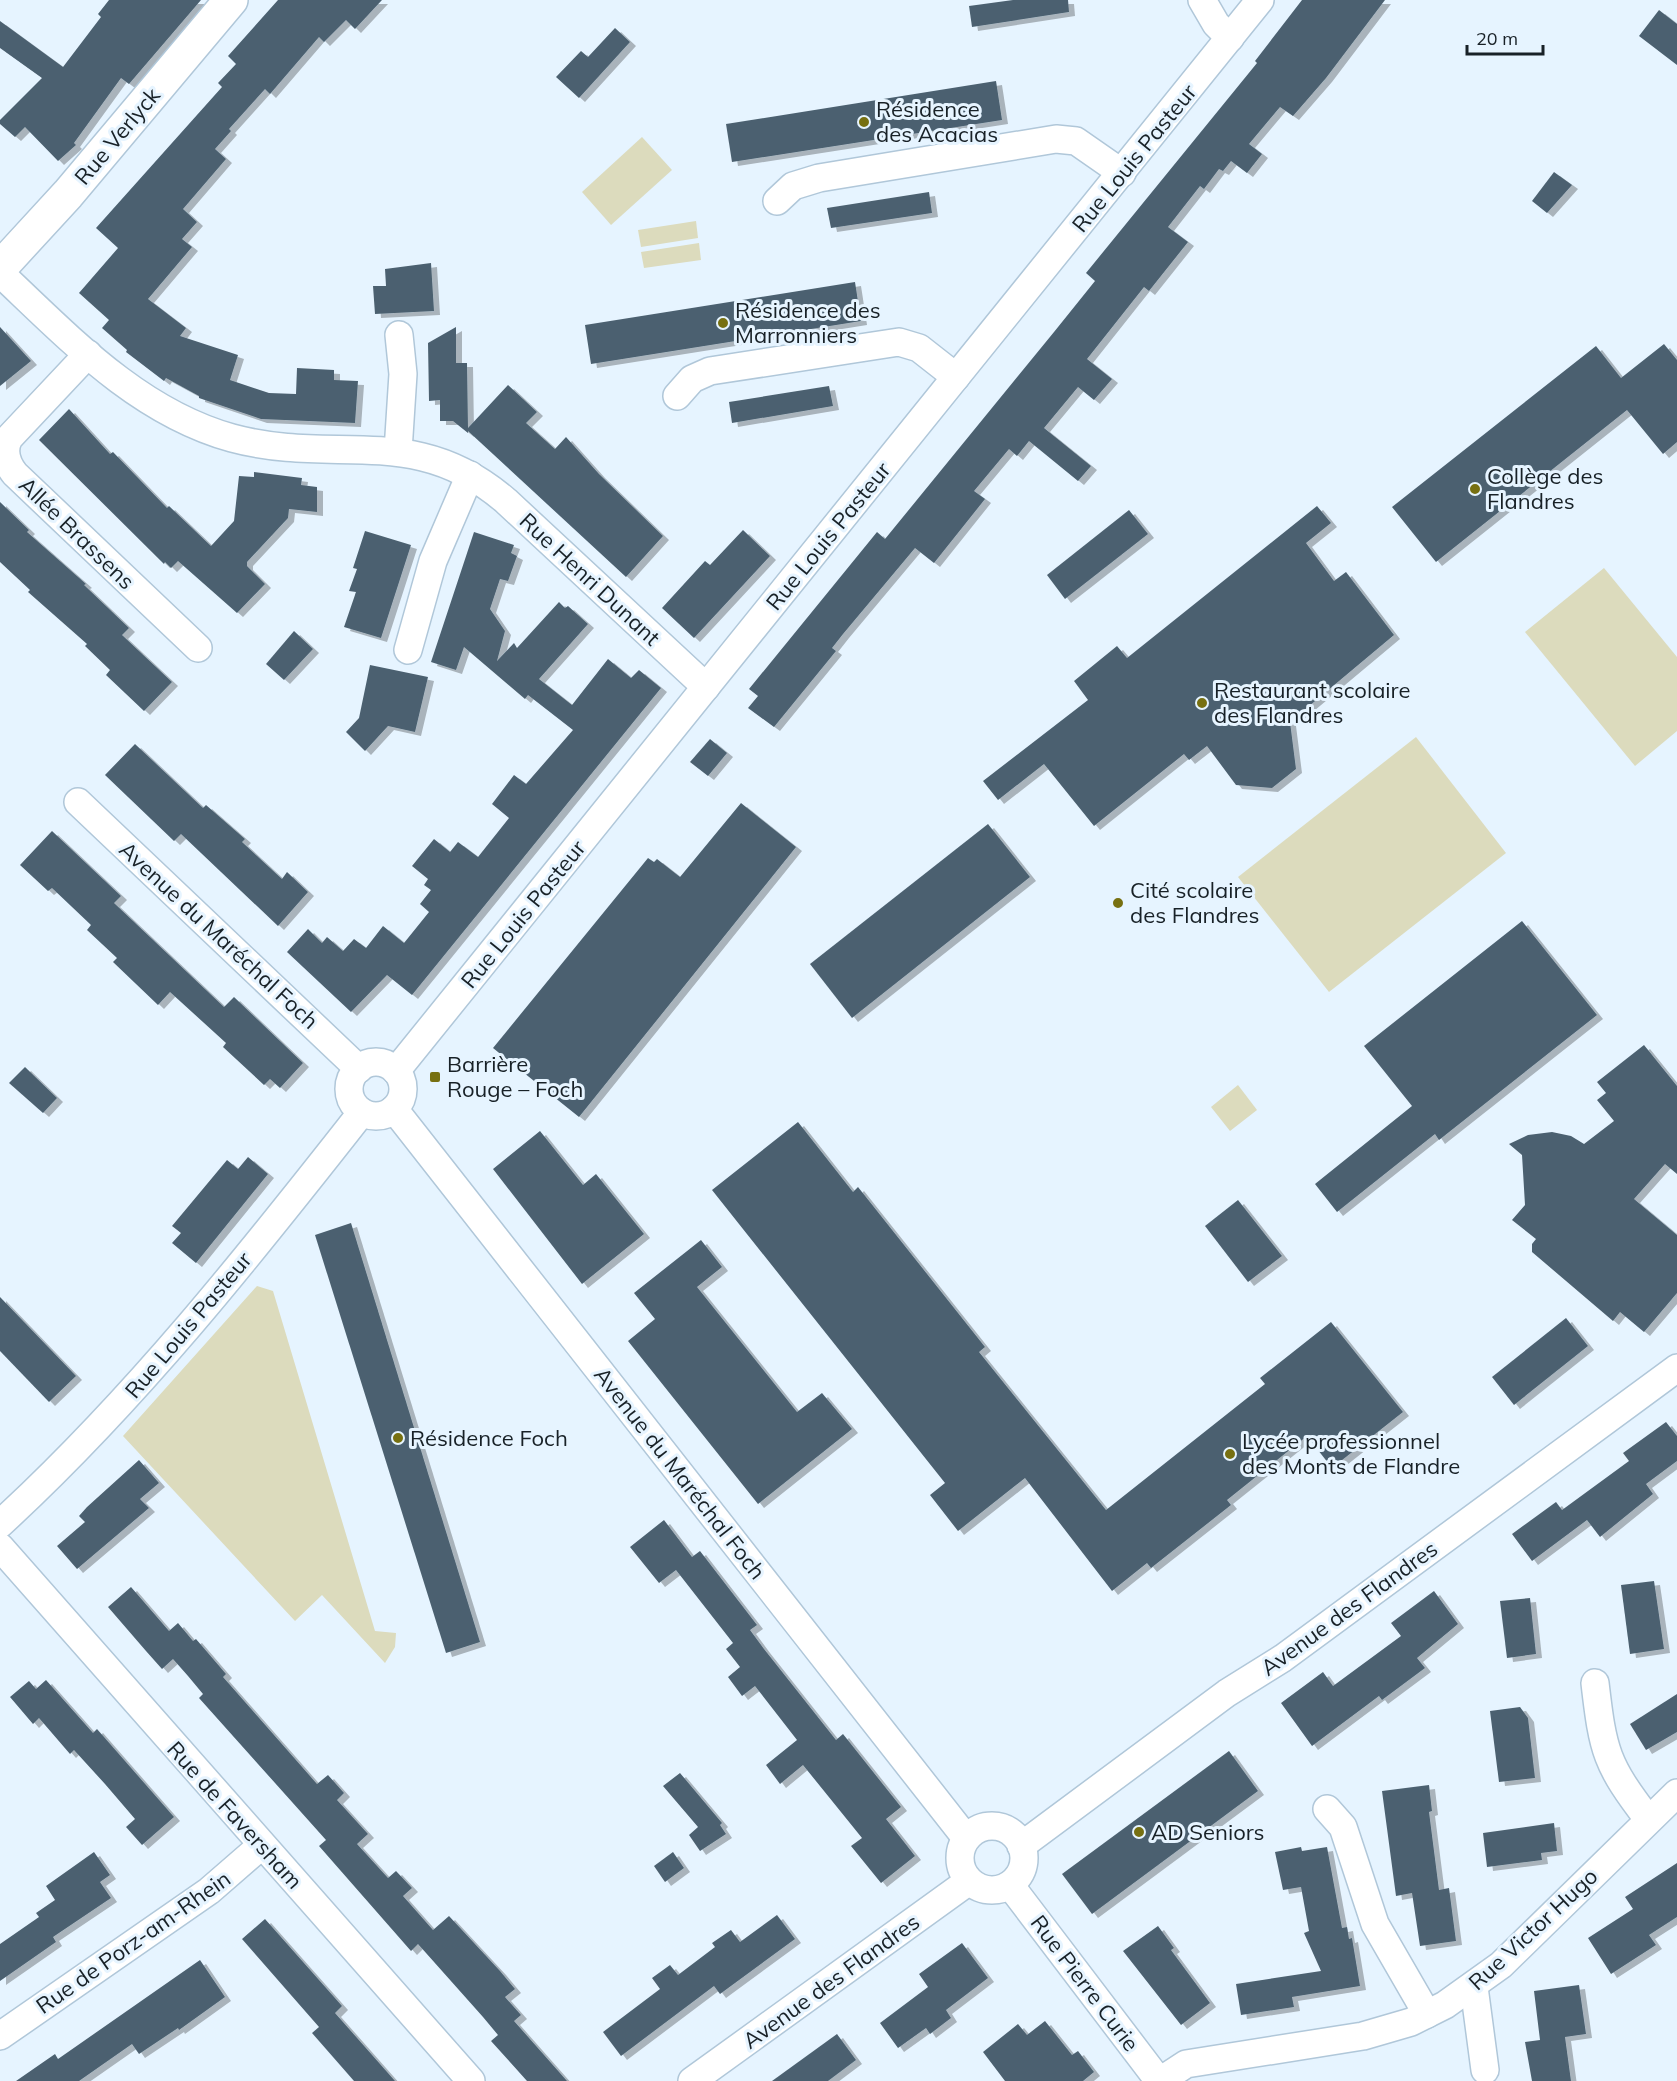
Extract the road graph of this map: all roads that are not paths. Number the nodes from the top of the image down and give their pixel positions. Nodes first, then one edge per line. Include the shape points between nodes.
1 (231, 0) edge
2 (1202, 0) edge
3 (1260, 0) edge
4 (1230, 38) junction
5 (1122, 173) junction
6 (777, 201) dead end
7 (0, 268) edge
8 (0, 273) edge
9 (399, 335) dead end
10 (88, 354) junction
11 (956, 377) junction
12 (676, 396) dead end
13 (398, 451) junction
14 (470, 475) junction
15 (198, 648) dead end
16 (408, 650) dead end
17 (706, 687) junction
18 (78, 802) dead end
19 (359, 1069) junction
20 (396, 1071) junction
21 (394, 1109) junction
22 (362, 1112) junction
23 (1677, 1368) edge
24 (0, 1524) edge
25 (0, 1547) edge
26 (1595, 1683) dead end
27 (1677, 1792) edge
28 (1327, 1809) dead end
29 (1648, 1820) junction
30 (966, 1838) junction
31 (262, 1845) junction
32 (1021, 1846) junction
33 (969, 1881) junction
34 (1010, 1885) junction
35 (1474, 1987) junction
36 (1427, 2014) junction
37 (0, 2036) edge
38 (1485, 2070) dead end
39 (471, 2081) edge
40 (692, 2081) edge
41 (1160, 2081) edge

1 - 7 street, Rue Verlyck via 68,194
2 - 4 street
3 - 4 street, Rue Louis Pasteur
4 - 5 street, Rue Louis Pasteur
5 - 6 street via 1076,141 1056,139 819,178 793,186
5 - 11 street, Rue Louis Pasteur
8 - 10 street, Rue Henri Dunant
9 - 13 street via 403,374
10 - 13 street, Rue Henri Dunant via 152,404 221,435 289,448
10 - 15 street, Allée Brassens via 9,438 8,462 15,474
11 - 12 street via 919,348 899,342 710,371 686,384
11 - 17 street, Rue Louis Pasteur
13 - 14 street, Rue Henri Dunant via 431,457
14 - 16 street via 433,561
14 - 17 street, Rue Henri Dunant via 506,501
17 - 20 street, Rue Louis Pasteur
18 - 19 street, Avenue du Maréchal Foch
19 - 20 street via 380,1063
19 - 22 street via 351,1080 350,1093 352,1102
20 - 21 street via 403,1088
21 - 22 street via 378,1116
21 - 30 street, Avenue du Maréchal Foch
22 - 24 street, Rue Louis Pasteur via 134,1389
23 - 32 street, Avenue des Flandres
25 - 31 street, Rue de Faversham
26 - 29 street via 1609,1762
27 - 29 street, Rue Victor Hugo
28 - 36 street via 1343,1827 1375,1924
29 - 35 street, Rue Victor Hugo
30 - 32 street via 979,1828 996,1826 1011,1833
30 - 33 street via 960,1863
31 - 37 street, Rue de Porz-am-Rhein via 209,1891
31 - 39 street, Rue de Faversham
32 - 34 street via 1023,1864
33 - 34 street via 989,1890
33 - 40 street, Avenue des Flandres
34 - 41 street, Rue Pierre Curie
35 - 36 street, Rue Victor Hugo
35 - 38 street
36 - 41 street, Rue Victor Hugo via 1363,2036 1186,2064

